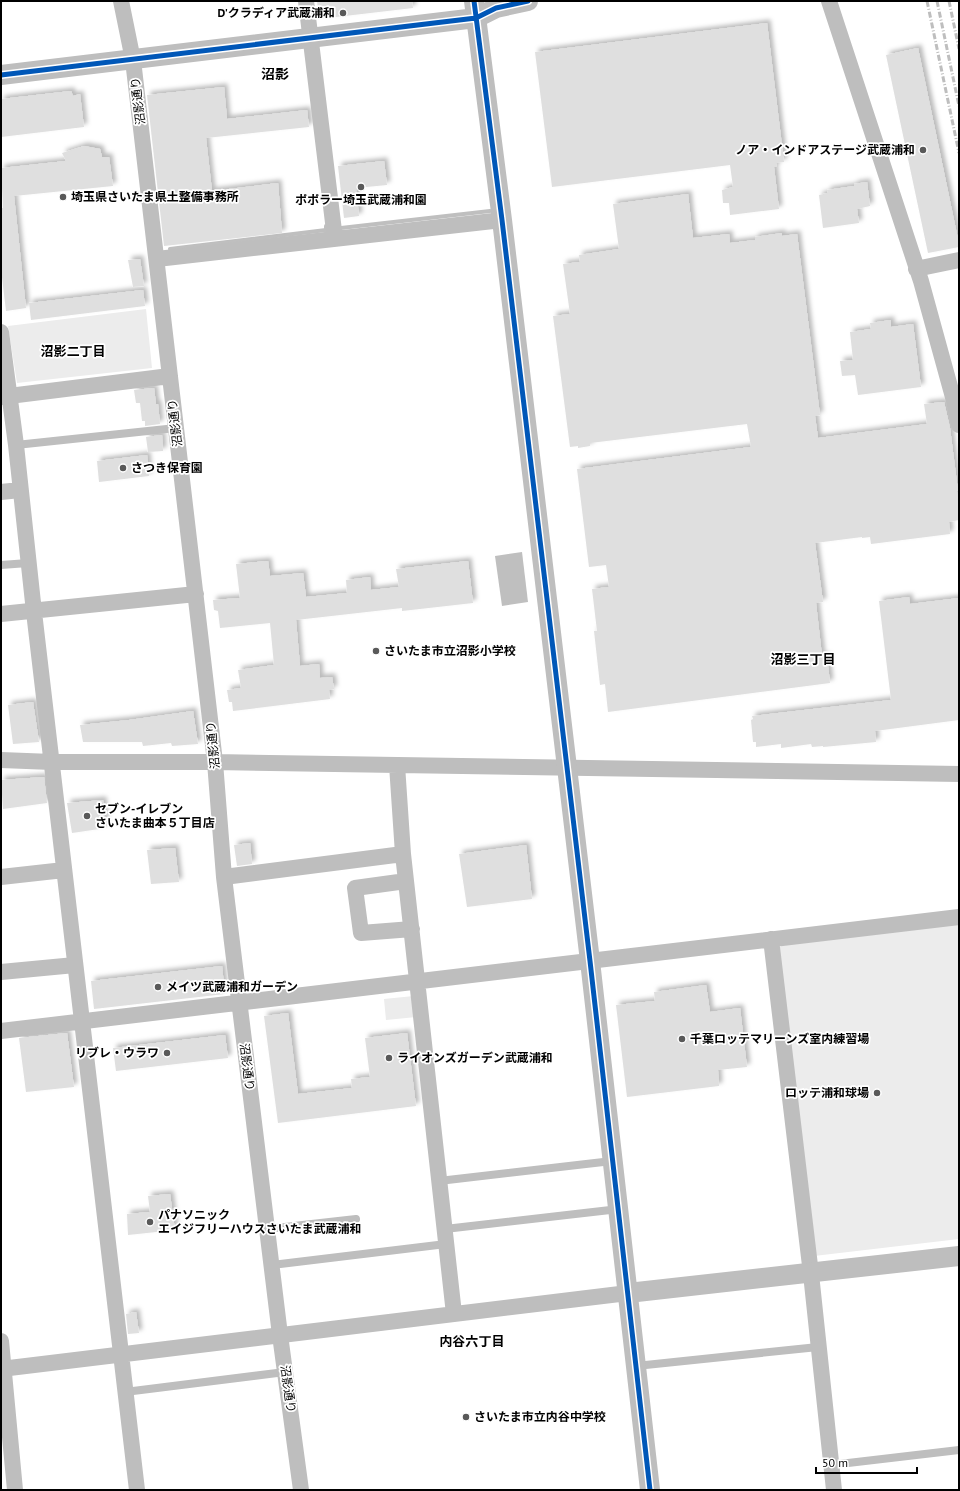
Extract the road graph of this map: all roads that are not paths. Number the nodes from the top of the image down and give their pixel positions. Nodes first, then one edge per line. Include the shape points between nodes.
1 (120, 1) edge
2 (306, 1) edge
3 (528, 1) edge
4 (829, 1) edge
5 (475, 10) edge
6 (311, 39) junction
7 (133, 60) junction
8 (1, 75) edge
9 (502, 220) junction
10 (335, 239) junction
11 (157, 259) junction
12 (959, 260) edge
13 (916, 269) junction
14 (1, 332) edge
15 (170, 376) junction
16 (5, 397) edge
17 (959, 425) edge
18 (176, 428) junction
19 (16, 445) junction
20 (20, 490) junction
21 (1, 492) edge
22 (28, 562) junction
23 (1, 566) edge
24 (196, 594) junction
25 (34, 612) junction
26 (1, 614) edge
27 (1, 760) edge
28 (52, 762) junction
29 (215, 762) junction
30 (397, 765) junction
31 (566, 767) junction
32 (959, 774) edge
33 (403, 854) junction
34 (64, 870) junction
35 (1, 877) edge
36 (224, 877) junction
37 (406, 881) junction
38 (959, 916) edge
39 (412, 928) junction
40 (771, 939) junction
41 (590, 961) junction
42 (75, 965) junction
43 (1, 972) edge
44 (417, 981) junction
45 (240, 1002) junction
46 (82, 1021) junction
47 (1, 1031) edge
48 (612, 1161) junction
49 (440, 1181) junction
50 (619, 1208) junction
51 (356, 1219) dead end
52 (267, 1229) junction
53 (446, 1237) junction
54 (959, 1256) edge
55 (272, 1265) junction
56 (811, 1274) junction
57 (628, 1293) junction
58 (454, 1314) junction
59 (280, 1335) junction
60 (1, 1341) edge
61 (818, 1347) junction
62 (121, 1354) junction
63 (636, 1366) junction
64 (2, 1368) edge
65 (285, 1372) junction
66 (126, 1392) junction
67 (959, 1450) edge
68 (831, 1465) junction
69 (15, 1490) edge
70 (137, 1490) edge
71 (301, 1490) edge
72 (650, 1490) edge
73 (834, 1490) edge

1 - 7 street, 沼影通り
2 - 6 street
3 - 5 street
4 - 13 street
5 - 6 street
5 - 9 street
6 - 7 street
6 - 10 street
7 - 8 street
7 - 11 street, 沼影通り
9 - 10 street
9 - 31 street
10 - 11 street
11 - 15 street, 沼影通り
12 - 13 street
13 - 17 street
14 - 16 street
15 - 16 street
15 - 18 street, 沼影通り
16 - 19 street
18 - 19 lane
18 - 24 street, 沼影通り
19 - 20 street
20 - 21 street
20 - 22 street
22 - 23 lane
22 - 25 street
24 - 25 street
24 - 29 street, 沼影通り
25 - 26 street
25 - 28 street
27 - 28 street
28 - 29 street
28 - 34 street
29 - 30 street
29 - 36 street, 沼影通り
30 - 31 street
30 - 33 street
31 - 32 street
31 - 41 street
33 - 36 street
33 - 37 street
34 - 35 street
34 - 42 street
36 - 45 street, 沼影通り
37 - 39 street
37 - 39 street via 355,888 360,934
38 - 40 street
39 - 44 street
40 - 41 street
40 - 56 street
41 - 44 street
41 - 48 street
42 - 43 street
42 - 46 street
44 - 45 street
44 - 49 street
45 - 46 street
45 - 52 street, 沼影通り
46 - 47 street
46 - 62 street
48 - 49 lane
48 - 50 street
49 - 53 street
50 - 53 lane
50 - 57 street
51 - 52 lane
52 - 55 street, 沼影通り
53 - 55 lane
53 - 58 street
54 - 56 street
55 - 59 street, 沼影通り
56 - 57 street
56 - 61 street
57 - 58 street
57 - 63 street
58 - 59 street
59 - 62 street
59 - 65 street, 沼影通り
60 - 64 street
61 - 63 lane
61 - 68 street
62 - 64 street
62 - 66 street
63 - 72 street
64 - 69 street
65 - 66 lane
65 - 71 street, 沼影通り
66 - 70 street
67 - 68 lane
68 - 73 street

